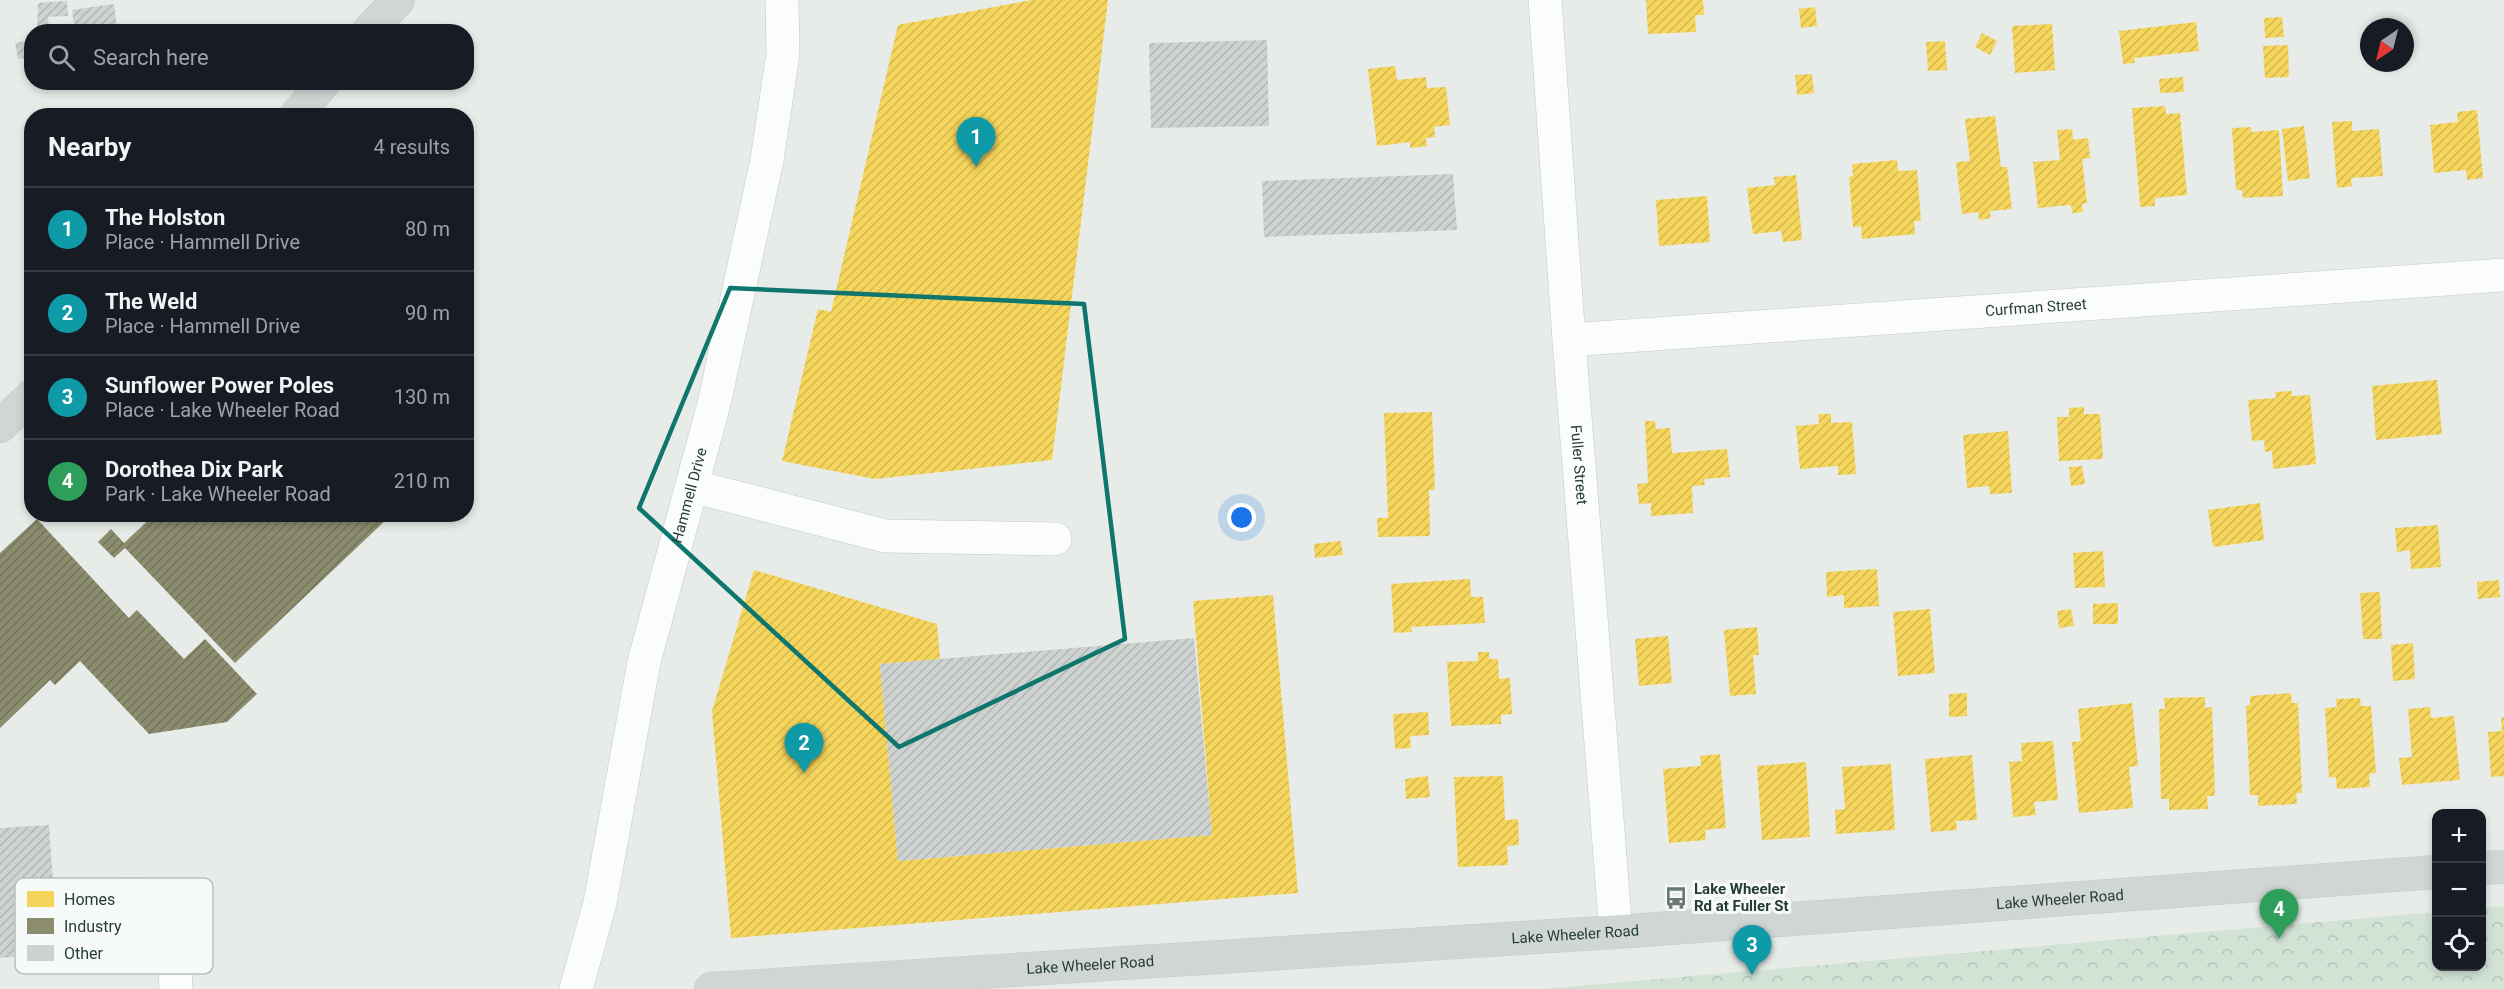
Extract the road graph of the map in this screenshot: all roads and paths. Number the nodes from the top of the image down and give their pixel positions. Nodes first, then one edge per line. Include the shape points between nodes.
1 (373, 0) edge
2 (398, 0) edge
3 (782, 0) edge
4 (1545, 0) edge
5 (363, 24) edge
6 (376, 24) edge
7 (317, 90) edge
8 (303, 108) edge
9 (2504, 275) edge
10 (1569, 340) junction
11 (24, 404) edge
12 (0, 426) edge
13 (692, 486) junction
14 (1054, 539) dead end
15 (2504, 867) edge
16 (2486, 868) edge
17 (2432, 872) edge
18 (1616, 932) junction
19 (175, 974) edge
20 (176, 989) edge
21 (576, 989) edge
22 (711, 989) edge

1 - 5 main road
2 - 6 main road
3 - 13 street, Hammell Drive via 783,54 767,160 714,404
4 - 10 street, Fuller Street
7 - 8 main road
9 - 10 street, Curfman Street
10 - 18 street, Fuller Street
11 - 12 main road
13 - 14 street via 885,536
13 - 21 street, Hammell Drive via 644,662 600,903
15 - 16 main road
17 - 18 main road, Lake Wheeler Road
18 - 22 main road, Lake Wheeler Road
19 - 20 street

